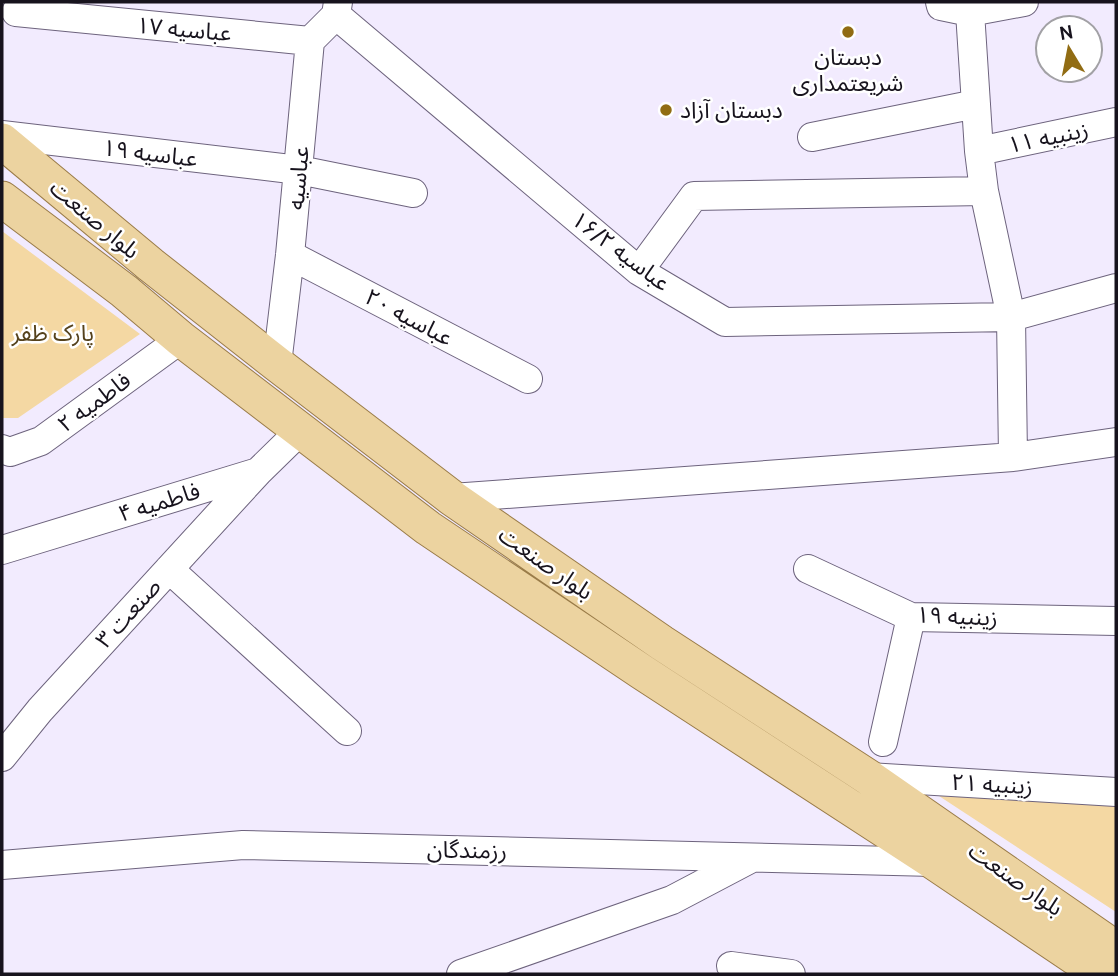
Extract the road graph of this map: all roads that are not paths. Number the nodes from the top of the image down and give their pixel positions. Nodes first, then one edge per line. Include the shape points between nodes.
1 (940, 2) edge
2 (1024, 2) edge
3 (337, 8) edge
4 (970, 12) junction
5 (14, 14) edge
6 (310, 41) junction
7 (976, 104) junction
8 (1116, 122) edge
9 (2, 135) edge
10 (812, 137) dead end
11 (2, 141) edge
12 (979, 151) junction
13 (299, 170) junction
14 (984, 191) junction
15 (413, 193) dead end
16 (2, 199) edge
17 (290, 255) junction
18 (151, 265) junction
19 (639, 271) junction
20 (1116, 288) edge
21 (124, 291) junction
22 (1011, 317) junction
23 (181, 339) junction
24 (277, 364) junction
25 (528, 379) dead end
26 (301, 430) junction
27 (1116, 442) edge
28 (2, 449) edge
29 (1013, 457) junction
30 (258, 472) junction
31 (452, 498) junction
32 (2, 550) edge
33 (169, 569) junction
34 (808, 569) dead end
35 (911, 617) junction
36 (1116, 621) edge
37 (662, 643) junction
38 (642, 672) junction
39 (40, 710) junction
40 (2, 722) edge
41 (347, 731) dead end
42 (883, 742) dead end
43 (2, 757) edge
44 (868, 777) junction
45 (1116, 792) edge
46 (754, 857) junction
47 (934, 862) junction
48 (2, 865) edge
49 (1116, 949) edge
50 (731, 966) dead end
51 (461, 974) edge
52 (791, 974) edge
53 (1100, 974) edge

1 - 4 street
2 - 4 street
3 - 6 street
3 - 19 street, عباسیه ۱۶/۲
4 - 7 street
5 - 6 street, عباسیه ۱۷
6 - 13 street, عباسیه
7 - 10 street
7 - 12 street
8 - 12 street, زینبیه ۱۱
9 - 13 street, عباسیه ۱۹
11 - 18 main road, بلوار صنعت
12 - 14 street
13 - 15 street, عباسیه ۱۹
13 - 17 street, عباسیه
14 - 19 street via 694,196
14 - 22 street
16 - 21 main road, بلوار صنعت
17 - 24 street, عباسیه
17 - 25 street, عباسیه ۲۰
18 - 21 main road
18 - 24 main road, بلوار صنعت
19 - 22 street, عباسیه ۱۶/۲ via 725,322
20 - 22 street, عباسیه ۱۶/۲
21 - 23 main road, بلوار صنعت
22 - 29 street
23 - 26 main road, بلوار صنعت
23 - 28 street, فاطمیه ۲ via 41,441 10,452
24 - 31 main road, بلوار صنعت
26 - 30 street, فاطمیه ۴
26 - 38 main road, بلوار صنعت via 428,528
27 - 29 street
29 - 31 street
30 - 32 street, فاطمیه ۴
30 - 33 street, صنعت ۳
31 - 37 main road, بلوار صنعت
33 - 39 street, صنعت ۳
33 - 41 street
34 - 35 street, زینبیه ۱۹
35 - 36 street, زینبیه ۱۹
35 - 42 street
37 - 38 main road
37 - 44 main road, بلوار صنعت
38 - 47 main road, بلوار صنعت
39 - 40 street
39 - 43 street, صنعت ۳
44 - 45 street, زینبیه ۲۱
44 - 49 main road, بلوار صنعت
46 - 47 street, رزمندگان
46 - 48 street, رزمندگان via 243,845
46 - 51 street via 672,900
47 - 53 main road, بلوار صنعت
50 - 52 street

